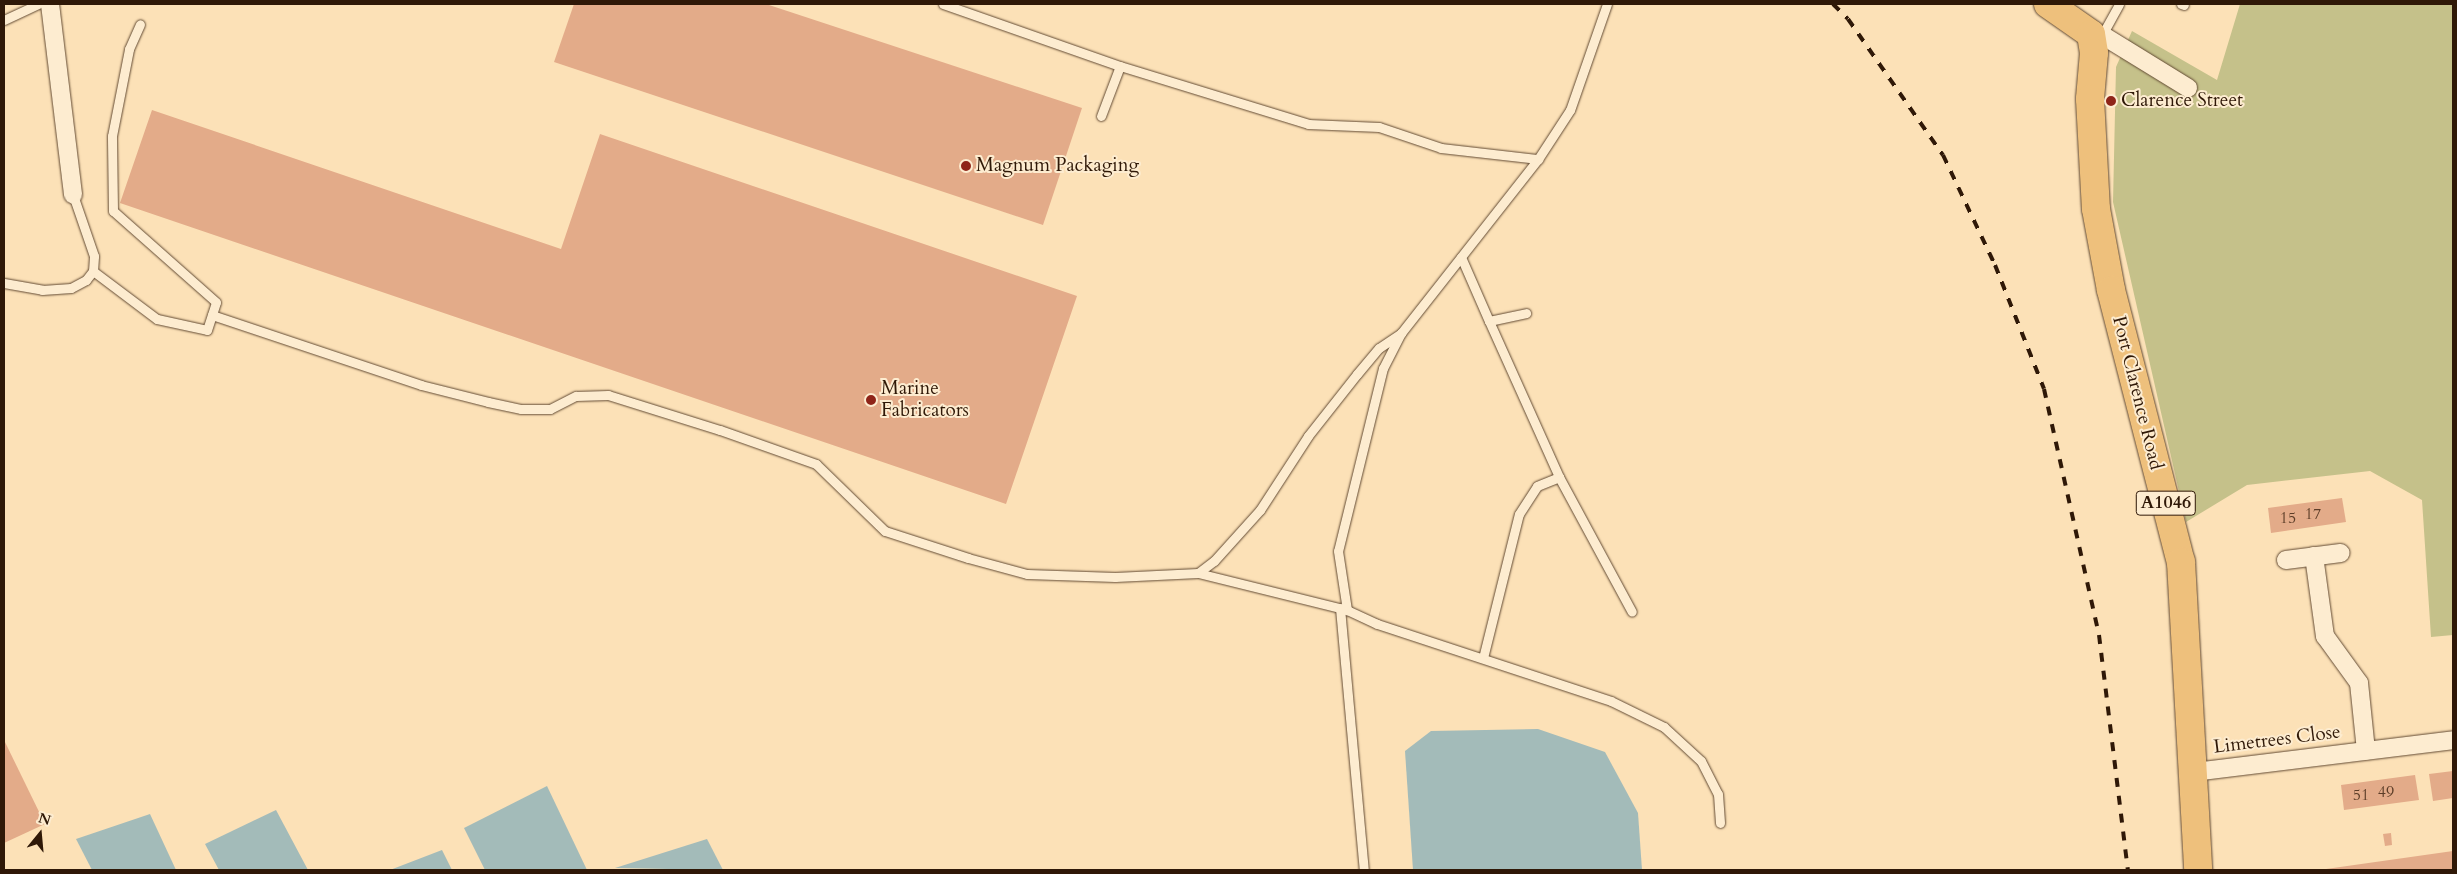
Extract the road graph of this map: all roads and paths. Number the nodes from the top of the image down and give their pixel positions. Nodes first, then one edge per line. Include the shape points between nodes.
1 (38, 4) edge
2 (50, 4) edge
3 (943, 4) edge
4 (1607, 4) edge
5 (2048, 4) edge
6 (2119, 4) edge
7 (4, 20) edge
8 (140, 24) dead end
9 (2096, 35) junction
10 (1120, 66) junction
11 (2188, 88) dead end
12 (1101, 116) dead end
13 (1538, 159) junction
14 (73, 195) joint
15 (1461, 257) junction
16 (93, 271) junction
17 (4, 283) edge
18 (1526, 313) dead end
19 (212, 314) junction
20 (1489, 321) junction
21 (1401, 333) junction
22 (1559, 477) junction
23 (2341, 553) dead end
24 (2314, 556) junction
25 (2286, 560) dead end
26 (1198, 573) junction
27 (1344, 609) junction
28 (1632, 612) dead end
29 (1483, 658) junction
30 (2453, 740) edge
31 (2366, 751) junction
32 (2194, 772) junction
33 (1720, 823) dead end
34 (1364, 870) edge
35 (2198, 870) edge

1 - 7 lane
2 - 14 street
3 - 10 lane
4 - 13 lane via 1570,110
5 - 9 main road
6 - 9 lane
8 - 19 lane via 128,49 112,136 113,210 216,302
9 - 11 street
9 - 32 main road, Port Clarence Road / A1046 via 2090,99 2096,209 2111,290 2181,562
10 - 12 lane
10 - 13 lane via 1308,124 1379,127 1441,148
13 - 15 lane
14 - 16 lane via 94,256
15 - 20 lane
15 - 21 lane
16 - 17 lane via 86,280 71,288 42,290
16 - 19 lane via 157,319 207,330
18 - 20 lane
19 - 26 lane via 420,384 488,402 521,409 550,408 576,396 608,395 720,430 816,464 885,531 976,561 1027,574 1115,577
20 - 22 lane
21 - 26 lane via 1379,348 1357,374 1308,436 1260,510 1214,561
21 - 27 lane via 1383,368 1338,551
22 - 28 lane
22 - 29 lane via 1537,486 1519,514
23 - 24 street
24 - 25 street
24 - 31 street, Limetrees Close via 2325,636 2359,683
26 - 27 lane
27 - 29 lane via 1377,624
27 - 34 lane
29 - 33 lane via 1611,701 1664,727 1700,761 1718,794
30 - 31 street, Limetrees Close
31 - 32 street, Limetrees Close
32 - 35 main road, Port Clarence Road / A1046

